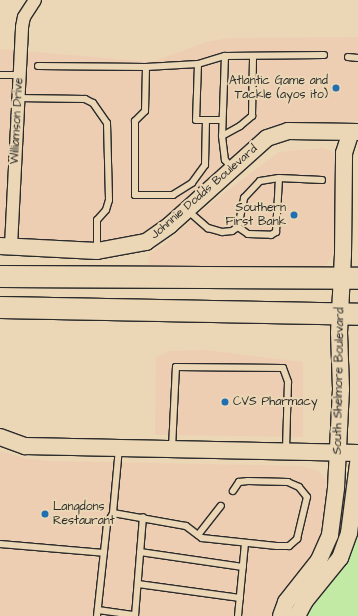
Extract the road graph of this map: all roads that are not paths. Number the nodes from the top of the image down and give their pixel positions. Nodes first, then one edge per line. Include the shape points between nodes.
1 (35, 0) edge
2 (324, 55) dead end
3 (225, 56) junction
4 (253, 56) junction
5 (348, 58) dead end
6 (358, 58) edge
7 (198, 64) junction
8 (38, 66) dead end
9 (146, 67) junction
10 (0, 75) edge
11 (19, 75) junction
12 (17, 98) junction
13 (206, 120) junction
14 (222, 120) junction
15 (222, 136) junction
16 (356, 137) edge
17 (233, 169) junction
18 (279, 178) junction
19 (322, 180) dead end
20 (186, 209) junction
21 (238, 227) junction
22 (5, 246) edge
23 (97, 251) junction
24 (0, 276) edge
25 (350, 278) edge
26 (0, 307) edge
27 (349, 314) edge
28 (0, 437) edge
29 (119, 448) junction
30 (172, 450) junction
31 (286, 452) junction
32 (358, 453) edge
33 (338, 454) junction
34 (358, 464) edge
35 (232, 491) dead end
36 (221, 506) dead end
37 (113, 513) junction
38 (143, 517) junction
39 (198, 535) junction
40 (245, 543) junction
41 (0, 544) edge
42 (140, 552) junction
43 (104, 553) junction
44 (242, 567) junction
45 (138, 584) junction
46 (240, 598) junction
47 (97, 613) edge
48 (135, 615) edge
49 (238, 616) edge
50 (281, 616) edge
51 (297, 616) edge

1 - 11 street, Williamson Drive via 24,17
2 - 4 lane
3 - 4 lane
3 - 7 lane
3 - 14 lane
4 - 15 lane via 252,116
5 - 6 lane
7 - 9 lane
7 - 13 lane via 196,120
8 - 9 lane
9 - 13 lane via 145,111 135,120 135,195 173,195 192,183 205,165
10 - 11 lane
11 - 12 street, Williamson Drive
12 - 22 street, Williamson Drive
12 - 23 lane via 85,98 93,103 107,122 109,200 106,210 97,220
13 - 14 lane
14 - 15 lane
15 - 17 lane via 225,160
16 - 17 street, Johnnie Dodds Boulevard via 288,131 267,138
16 - 25 street, South Shelmore Boulevard via 344,153
17 - 20 street, Johnnie Dodds Boulevard
18 - 19 lane
18 - 21 lane via 260,181 249,192 242,203
18 - 21 lane via 276,232 248,234
20 - 21 lane via 208,228 222,232
20 - 23 street, Johnnie Dodds Boulevard via 146,242
22 - 23 street, Johnnie Dodds Boulevard
24 - 25 highway
25 - 27 street, South Shelmore Boulevard
26 - 27 highway
27 - 33 street, South Shelmore Boulevard via 341,388
28 - 29 street via 25,446
29 - 30 street
29 - 37 lane
30 - 31 street
30 - 31 lane via 176,367 283,368 288,382
31 - 33 street
32 - 33 street
33 - 50 street, South Shelmore Boulevard via 330,535 319,560 286,602
34 - 51 street via 348,533 340,558 305,601
35 - 40 lane via 240,482 288,482 299,487 306,497 297,540 289,546
36 - 39 lane
37 - 38 lane
37 - 43 lane via 107,524
38 - 39 lane via 186,526
38 - 42 lane
39 - 40 lane via 202,538
40 - 44 lane
41 - 43 lane
42 - 44 lane
42 - 45 lane
43 - 47 lane
44 - 46 lane
45 - 46 lane
45 - 48 lane
46 - 49 lane
47 - 48 lane

